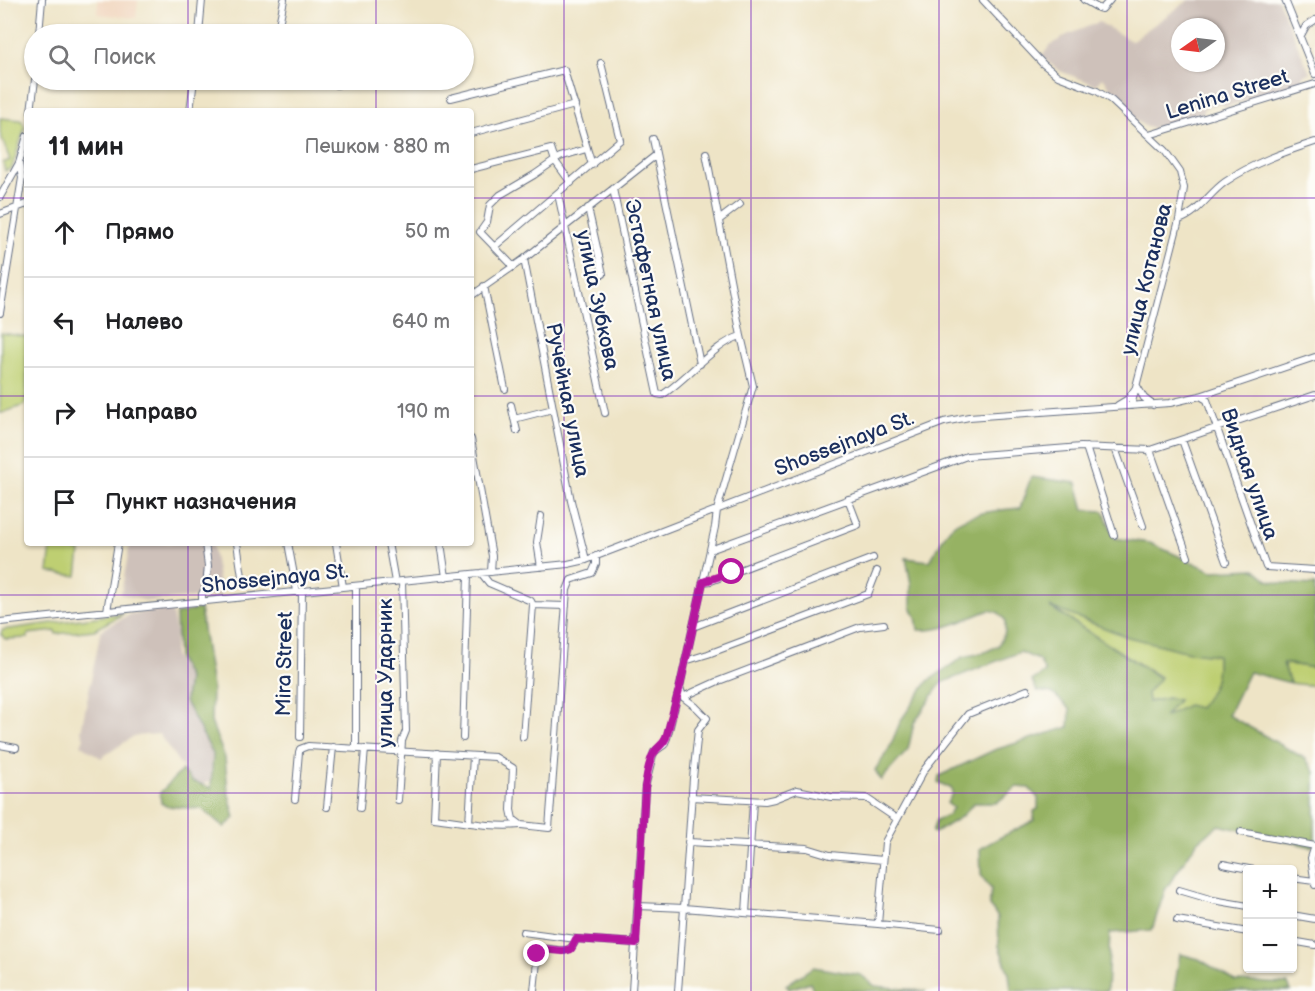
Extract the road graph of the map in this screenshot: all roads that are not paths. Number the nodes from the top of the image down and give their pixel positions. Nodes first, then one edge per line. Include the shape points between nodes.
1 (42, 0) edge
2 (202, 0) edge
3 (284, 0) edge
4 (983, 0) edge
5 (1084, 0) edge
6 (1110, 0) edge
7 (1285, 0) edge
8 (1315, 20) edge
9 (40, 24) edge
10 (200, 24) edge
11 (279, 24) edge
12 (1299, 38) junction
13 (601, 63) dead end
14 (1315, 74) edge
15 (1315, 84) edge
16 (34, 90) edge
17 (193, 90) edge
18 (450, 98) dead end
19 (575, 105) junction
20 (31, 108) edge
21 (190, 108) edge
22 (474, 132) edge
23 (1149, 135) junction
24 (653, 139) dead end
25 (1315, 142) edge
26 (24, 146) edge
27 (586, 149) junction
28 (706, 153) dead end
29 (656, 155) junction
30 (555, 161) junction
31 (19, 164) junction
32 (592, 165) junction
33 (474, 168) edge
34 (571, 183) junction
35 (612, 189) junction
36 (558, 194) junction
37 (0, 197) edge
38 (740, 204) dead end
39 (24, 205) edge
40 (17, 208) junction
41 (588, 208) junction
42 (2, 213) edge
43 (719, 220) junction
44 (1179, 220) junction
45 (566, 226) junction
46 (494, 248) junction
47 (524, 259) junction
48 (513, 266) junction
49 (603, 274) dead end
50 (484, 286) junction
51 (474, 294) edge
52 (0, 313) edge
53 (741, 336) junction
54 (1315, 357) edge
55 (700, 364) junction
56 (1137, 386) junction
57 (505, 389) dead end
58 (1315, 395) edge
59 (1200, 396) junction
60 (511, 405) dead end
61 (1153, 405) junction
62 (1131, 406) junction
63 (1114, 407) junction
64 (553, 409) junction
65 (605, 414) dead end
66 (514, 419) junction
67 (1216, 429) junction
68 (517, 431) dead end
69 (1182, 440) junction
70 (1086, 447) junction
71 (1115, 447) junction
72 (1150, 450) junction
73 (474, 456) edge
74 (848, 499) junction
75 (717, 510) junction
76 (541, 516) dead end
77 (1143, 526) dead end
78 (1114, 535) dead end
79 (118, 546) edge
80 (205, 546) edge
81 (237, 546) edge
82 (289, 546) edge
83 (336, 546) edge
84 (389, 546) edge
85 (441, 546) edge
86 (710, 550) junction
87 (596, 556) junction
88 (1188, 557) dead end
89 (873, 558) dead end
90 (586, 560) junction
91 (1226, 562) dead end
92 (541, 567) junction
93 (1315, 570) edge
94 (877, 571) dead end
95 (491, 572) junction
96 (481, 573) junction
97 (468, 575) junction
98 (446, 577) junction
99 (398, 581) junction
100 (703, 582) junction
101 (206, 586) junction
102 (356, 586) junction
103 (343, 587) junction
104 (299, 591) junction
105 (202, 602) junction
106 (533, 605) junction
107 (566, 606) junction
108 (108, 611) junction
109 (0, 622) edge
110 (884, 624) dead end
111 (693, 627) junction
112 (685, 660) junction
113 (680, 686) junction
114 (1027, 690) dead end
115 (683, 697) junction
116 (300, 737) dead end
117 (523, 737) dead end
118 (463, 738) dead end
119 (0, 745) edge
120 (333, 747) junction
121 (16, 748) dead end
122 (356, 748) junction
123 (365, 749) junction
124 (402, 751) junction
125 (437, 753) junction
126 (473, 756) junction
127 (691, 797) junction
128 (295, 799) dead end
129 (398, 800) dead end
130 (753, 801) junction
131 (327, 807) dead end
132 (360, 808) dead end
133 (897, 819) junction
134 (469, 823) junction
135 (521, 825) junction
136 (1241, 832) dead end
137 (688, 842) junction
138 (751, 845) junction
139 (1315, 846) edge
140 (883, 860) junction
141 (1223, 864) dead end
142 (1243, 868) edge
143 (1297, 879) edge
144 (1315, 883) edge
145 (1179, 890) dead end
146 (1243, 905) edge
147 (639, 906) junction
148 (684, 908) junction
149 (746, 913) junction
150 (1297, 916) edge
151 (1315, 919) edge
152 (1177, 920) dead end
153 (878, 924) junction
154 (940, 930) dead end
155 (523, 932) dead end
156 (1243, 932) edge
157 (576, 939) junction
158 (1297, 942) edge
159 (636, 943) junction
160 (1315, 945) edge
161 (534, 991) edge
162 (632, 991) edge
163 (678, 991) edge

1 - 9 street
2 - 10 street
3 - 11 street
4 - 23 street, улица Котанова via 1050,71 1104,94
5 - 6 street via 1102,9
7 - 12 street
8 - 12 street
12 - 14 street
13 - 32 street via 620,140
15 - 23 street, Lenina Street
16 - 20 street
17 - 21 street
18 - 19 street via 564,70
19 - 22 street
19 - 27 street
23 - 44 street, улица Котанова via 1180,171 1184,188
24 - 29 street
25 - 44 street via 1278,154 1234,177 1191,216
26 - 31 street
27 - 30 street
27 - 32 street
28 - 43 street
29 - 35 street
29 - 55 street
30 - 33 street via 550,149
30 - 34 street
30 - 46 street via 490,205 487,222 480,232
31 - 37 street
31 - 40 street via 22,178
32 - 34 street
34 - 36 street
35 - 41 street
35 - 55 street, Эстафетная улица via 659,396
36 - 45 street, улица Зубкова
36 - 46 street
38 - 43 street
39 - 40 street
40 - 42 street
40 - 52 street
41 - 45 street
41 - 49 street
43 - 53 street
44 - 56 street, улица Котанова
45 - 47 street
45 - 65 street, улица Зубкова
46 - 48 street
47 - 48 street
47 - 64 street, Ручейная улица
48 - 50 street
50 - 51 street
50 - 57 street
53 - 55 street via 729,340
53 - 75 street via 753,386
54 - 59 street, Shossejnaya St.
56 - 61 street
56 - 62 street, улица Котанова
56 - 63 street via 1128,399
58 - 67 street
59 - 61 street, Shossejnaya St.
59 - 67 street, Видная улица via 1207,400
60 - 66 street
61 - 62 street, Shossejnaya St.
62 - 63 street, Shossejnaya St.
63 - 75 street, Shossejnaya St. via 944,422
64 - 66 street
64 - 90 street, Ручейная улица
66 - 68 street
67 - 69 street
67 - 93 street, Видная улица via 1266,567
69 - 72 street
69 - 91 street
70 - 71 street
70 - 74 street via 967,456
70 - 78 street
71 - 72 street
71 - 77 street
72 - 88 street
73 - 95 street via 492,556
74 - 86 street
74 - 100 street via 858,525
75 - 86 street
75 - 87 street, Shossejnaya St.
76 - 92 street via 537,542
79 - 108 street
80 - 101 street
81 - 101 street via 243,583
82 - 104 street, Mira Street
83 - 103 street
84 - 99 street, улица Ударник
85 - 98 street
86 - 100 street
87 - 90 street, Shossejnaya St.
87 - 107 street via 592,573 571,580
89 - 111 street
90 - 92 street
92 - 95 street
94 - 112 street via 867,594
95 - 96 street
96 - 97 street
96 - 106 street via 489,583
97 - 98 street
97 - 118 street
98 - 99 street, Shossejnaya St.
99 - 102 street, Shossejnaya St.
99 - 124 street, улица Ударник via 406,730
100 - 111 street
101 - 105 street
102 - 103 street, Shossejnaya St.
102 - 122 street
103 - 104 street, Shossejnaya St.
104 - 105 street, Shossejnaya St.
104 - 116 street, Mira Street
105 - 108 street, Shossejnaya St.
106 - 107 street
106 - 117 street
107 - 135 street via 549,828
108 - 109 street, Shossejnaya St.
110 - 115 street via 860,627
111 - 112 street
112 - 113 street
113 - 115 street
113 - 147 street via 664,745 654,752 645,787
114 - 133 street via 963,718 924,770
115 - 127 street via 707,718 698,730
119 - 121 street
120 - 122 street
120 - 128 street via 300,749
120 - 131 street
122 - 123 street
123 - 124 street
123 - 132 street
124 - 125 street
124 - 129 street, улица Ударник
125 - 126 street
125 - 134 street via 434,818
126 - 134 street
126 - 135 street via 495,757 513,768 511,810 513,819
127 - 130 street
127 - 137 street
130 - 133 street via 774,800 797,790 831,797 866,798
130 - 138 street
133 - 140 street via 885,842
134 - 135 street
136 - 139 street
137 - 138 street
137 - 148 street
138 - 140 street
138 - 149 street
139 - 144 street via 1311,858
140 - 153 street
141 - 142 street
143 - 144 street
145 - 146 street
147 - 148 street
147 - 159 street
148 - 149 street
148 - 163 street
149 - 153 street
150 - 151 street
152 - 156 street
153 - 154 street
155 - 157 street
157 - 159 street
157 - 161 street via 567,950 538,951
158 - 160 street
159 - 162 street

